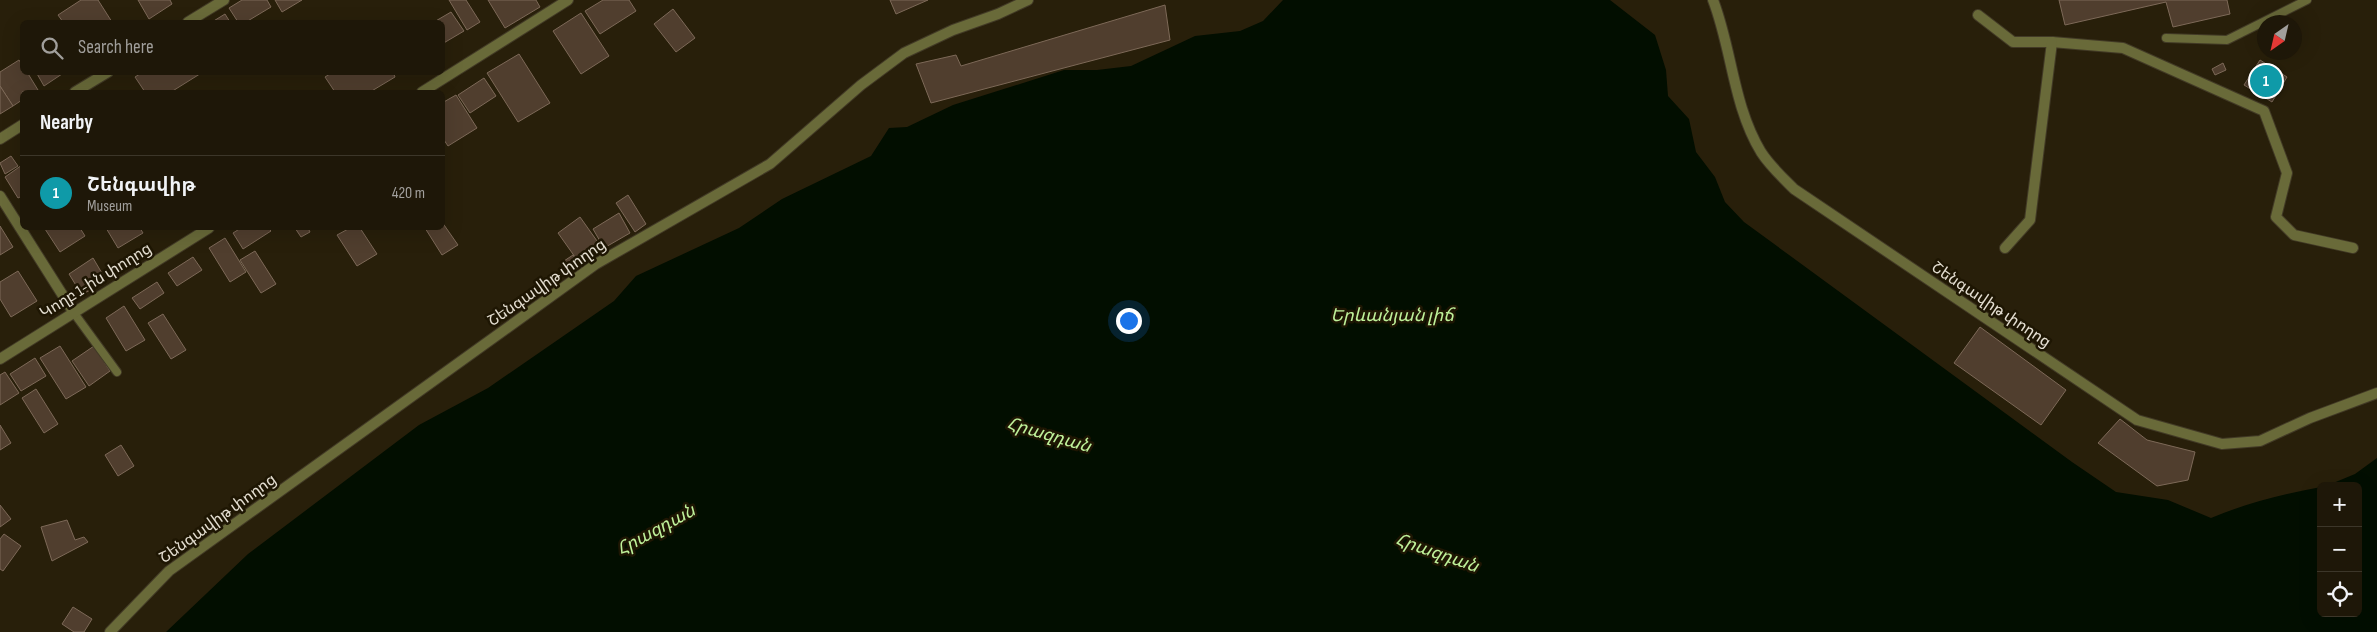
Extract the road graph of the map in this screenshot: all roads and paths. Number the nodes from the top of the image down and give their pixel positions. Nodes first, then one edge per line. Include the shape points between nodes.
1 (224, 0) edge
2 (568, 0) edge
3 (1028, 0) edge
4 (1712, 0) edge
5 (2307, 0) edge
6 (1978, 15) dead end
7 (191, 20) edge
8 (2166, 38) dead end
9 (2052, 42) junction
10 (103, 75) edge
11 (78, 90) edge
12 (425, 90) edge
13 (20, 126) edge
14 (0, 139) edge
15 (0, 196) edge
16 (20, 228) edge
17 (22, 230) edge
18 (206, 230) edge
19 (2005, 248) dead end
20 (2353, 248) dead end
21 (74, 313) junction
22 (0, 359) edge
23 (117, 372) dead end
24 (2377, 393) edge
25 (110, 632) edge

1 - 7 street
2 - 12 street
3 - 25 street, Շենգավիթ փողոց via 904,53 861,85 770,164 596,264 169,571
4 - 24 street, Շենգավիթ փողոց via 1749,126 1772,168 1794,190 2137,420 2222,444 2260,441
5 - 8 lane via 2227,40
6 - 9 street via 2013,42
9 - 19 street via 2030,220
9 - 20 street via 2123,48 2264,111 2287,173 2276,218 2294,235
10 - 11 street
13 - 14 street
15 - 16 street
17 - 21 street
18 - 21 street, Կողբ 1-ին փողոց
21 - 22 street, Կողբ 1-ին փողոց
21 - 23 lane

